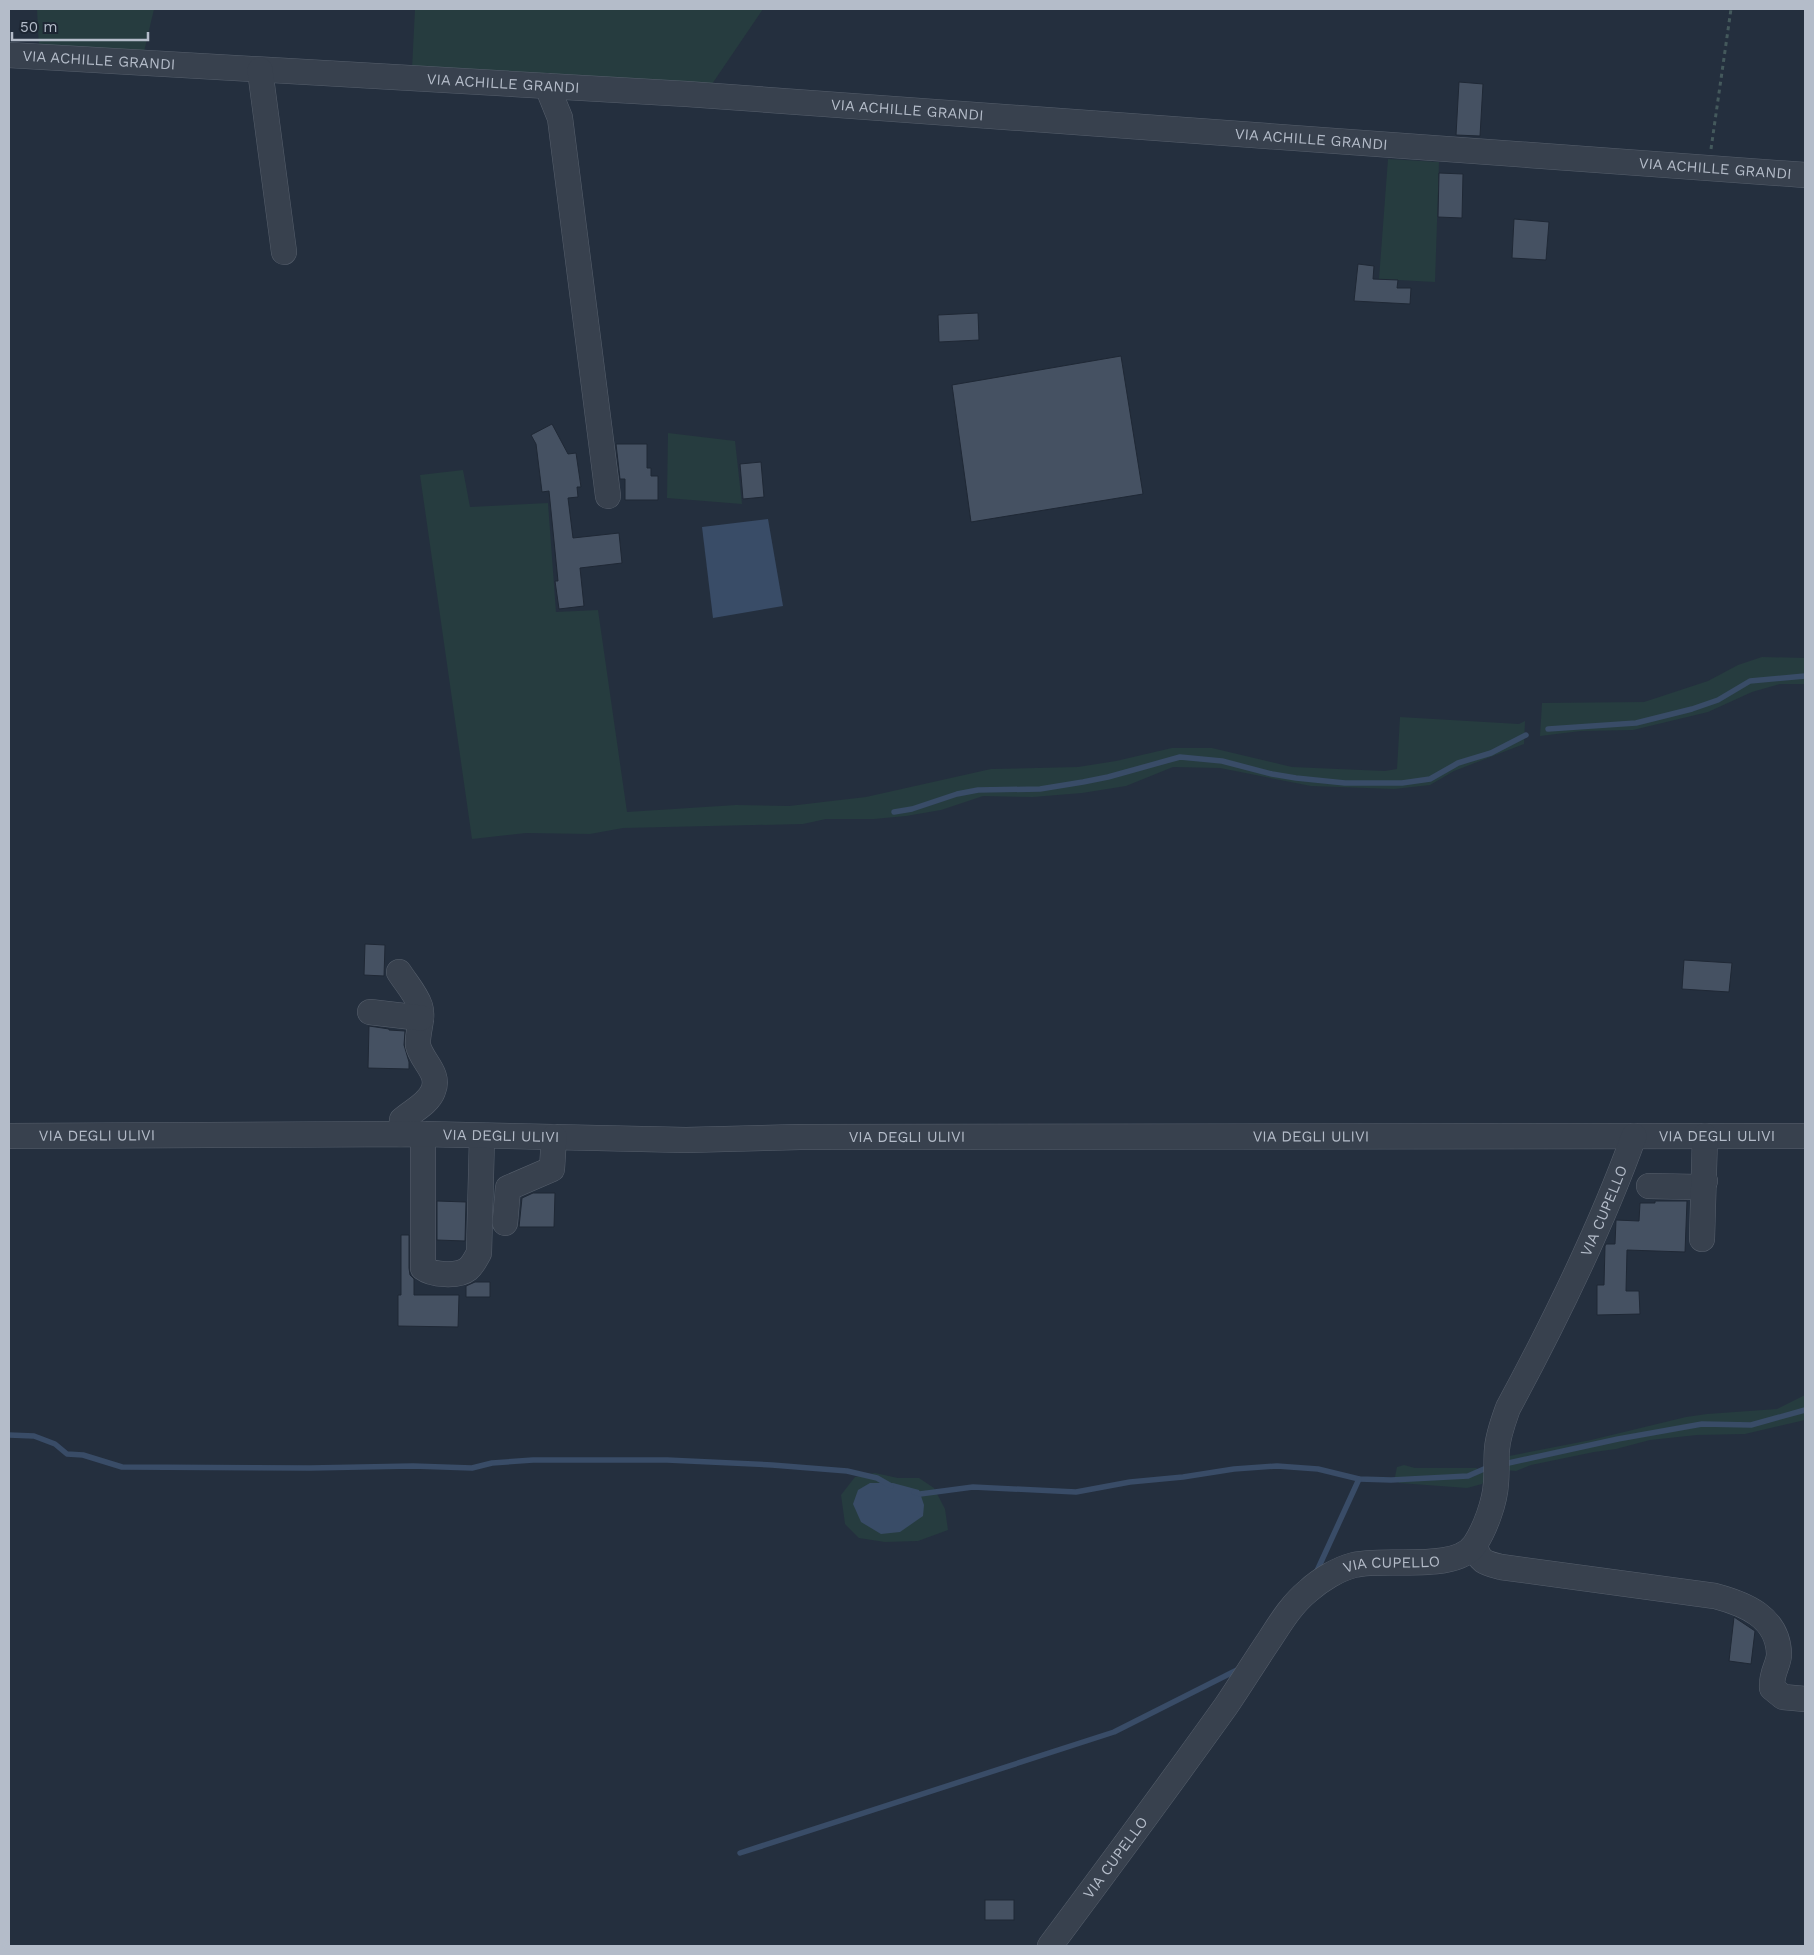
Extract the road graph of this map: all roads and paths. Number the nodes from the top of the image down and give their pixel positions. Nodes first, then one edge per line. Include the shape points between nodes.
1 (1731, 9) edge
2 (9, 56) edge
3 (260, 70) junction
4 (548, 86) junction
5 (1708, 169) junction
6 (1805, 175) edge
7 (284, 252) dead end
8 (608, 496) dead end
9 (399, 972) dead end
10 (370, 1012) dead end
11 (421, 1018) junction
12 (412, 1134) junction
13 (9, 1136) edge
14 (482, 1136) junction
15 (1634, 1136) junction
16 (1705, 1136) junction
17 (1805, 1136) edge
18 (554, 1137) junction
19 (1705, 1181) junction
20 (1649, 1186) dead end
21 (505, 1223) dead end
22 (1702, 1239) dead end
23 (1475, 1545) junction
24 (1805, 1699) edge
25 (1050, 1946) edge

1 - 5 path
2 - 3 street, VIA ACHILLE GRANDI
3 - 4 street, VIA ACHILLE GRANDI
3 - 7 street
4 - 5 street, VIA ACHILLE GRANDI
4 - 8 street via 560,118
5 - 6 street, VIA ACHILLE GRANDI
9 - 11 street via 420,1006
10 - 11 street
11 - 12 street via 418,1044 431,1067 434,1090 428,1100 402,1120
12 - 13 street, VIA DEGLI ULIVI
12 - 14 street, VIA DEGLI ULIVI
12 - 14 street via 423,1268 429,1272 461,1273 470,1268 479,1253
14 - 18 street, VIA DEGLI ULIVI
15 - 16 street, VIA DEGLI ULIVI
15 - 18 street, VIA DEGLI ULIVI via 800,1137 686,1140
15 - 23 street, VIA CUPELLO via 1563,1302 1508,1408 1497,1448 1493,1506
16 - 17 street, VIA DEGLI ULIVI
16 - 19 street
18 - 21 street via 552,1169 508,1188
19 - 20 street via 1698,1187
19 - 22 street
23 - 24 street via 1477,1556 1501,1568 1715,1596 1745,1606 1769,1622 1777,1642 1779,1656 1772,1688 1784,1697
23 - 25 street, VIA CUPELLO via 1465,1555 1451,1559 1353,1565 1308,1591 1287,1613 1227,1704

